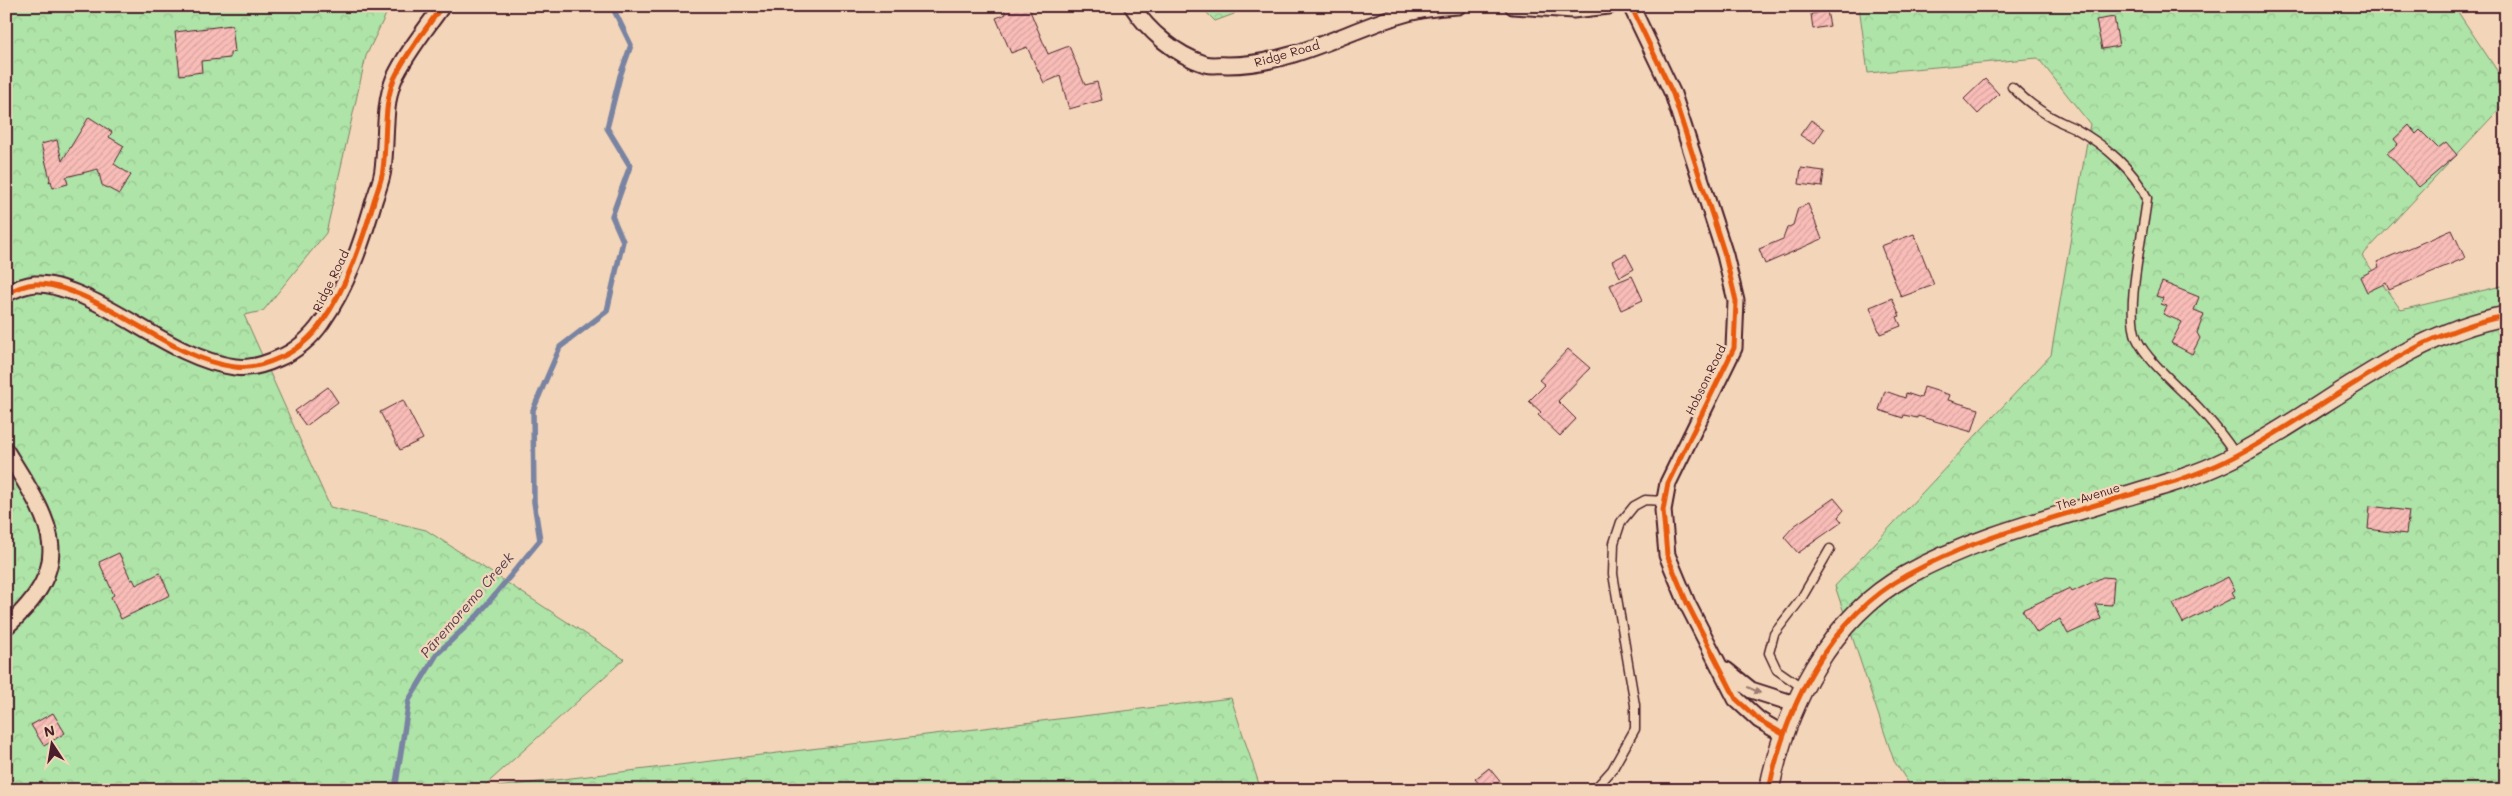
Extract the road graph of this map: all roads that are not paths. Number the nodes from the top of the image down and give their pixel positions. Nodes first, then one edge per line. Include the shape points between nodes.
1 (442, 6) edge
2 (1132, 6) edge
3 (1458, 6) edge
4 (1513, 6) edge
5 (1609, 6) edge
6 (1631, 6) edge
7 (2012, 87) dead end
8 (6, 294) edge
9 (2506, 316) edge
10 (6, 451) edge
11 (2236, 455) junction
12 (1665, 501) junction
13 (1830, 549) dead end
14 (6, 627) edge
15 (1719, 664) junction
16 (1799, 696) junction
17 (1783, 734) junction
18 (1594, 790) edge
19 (1769, 790) edge

1 - 8 street, Ridge Road via 394,80 387,114 383,170 366,231 334,304 301,345 281,358 237,368 194,355 72,291 35,284
2 - 3 street, Ridge Road via 1142,22 1182,54 1206,64 1250,65 1303,52 1395,17 1437,7
4 - 5 street via 1573,10
6 - 12 street, Hobson Road via 1673,94 1725,255 1736,301 1734,348 1677,460
7 - 11 lane via 2029,104 2100,144 2134,174 2142,187 2147,198 2135,286 2133,317 2137,338 2173,383 2222,434
9 - 11 street, The Avenue via 2442,337 2407,353
10 - 14 street via 42,508 51,536 46,578 38,594
11 - 16 street, The Avenue via 2189,476 1965,548 1906,576 1880,593 1841,631
12 - 15 street, Hobson Road via 1667,555 1686,603
12 - 18 lane via 1645,500 1634,506 1621,522 1614,542 1613,574 1635,704 1635,729 1612,770
13 - 16 lane via 1802,599 1774,634 1769,652 1777,670
15 -> 16 street, Hobson Road via 1752,690
15 - 17 street, Hobson Road via 1736,699 1748,713
16 - 17 street, The Avenue
17 - 19 street, The Avenue

